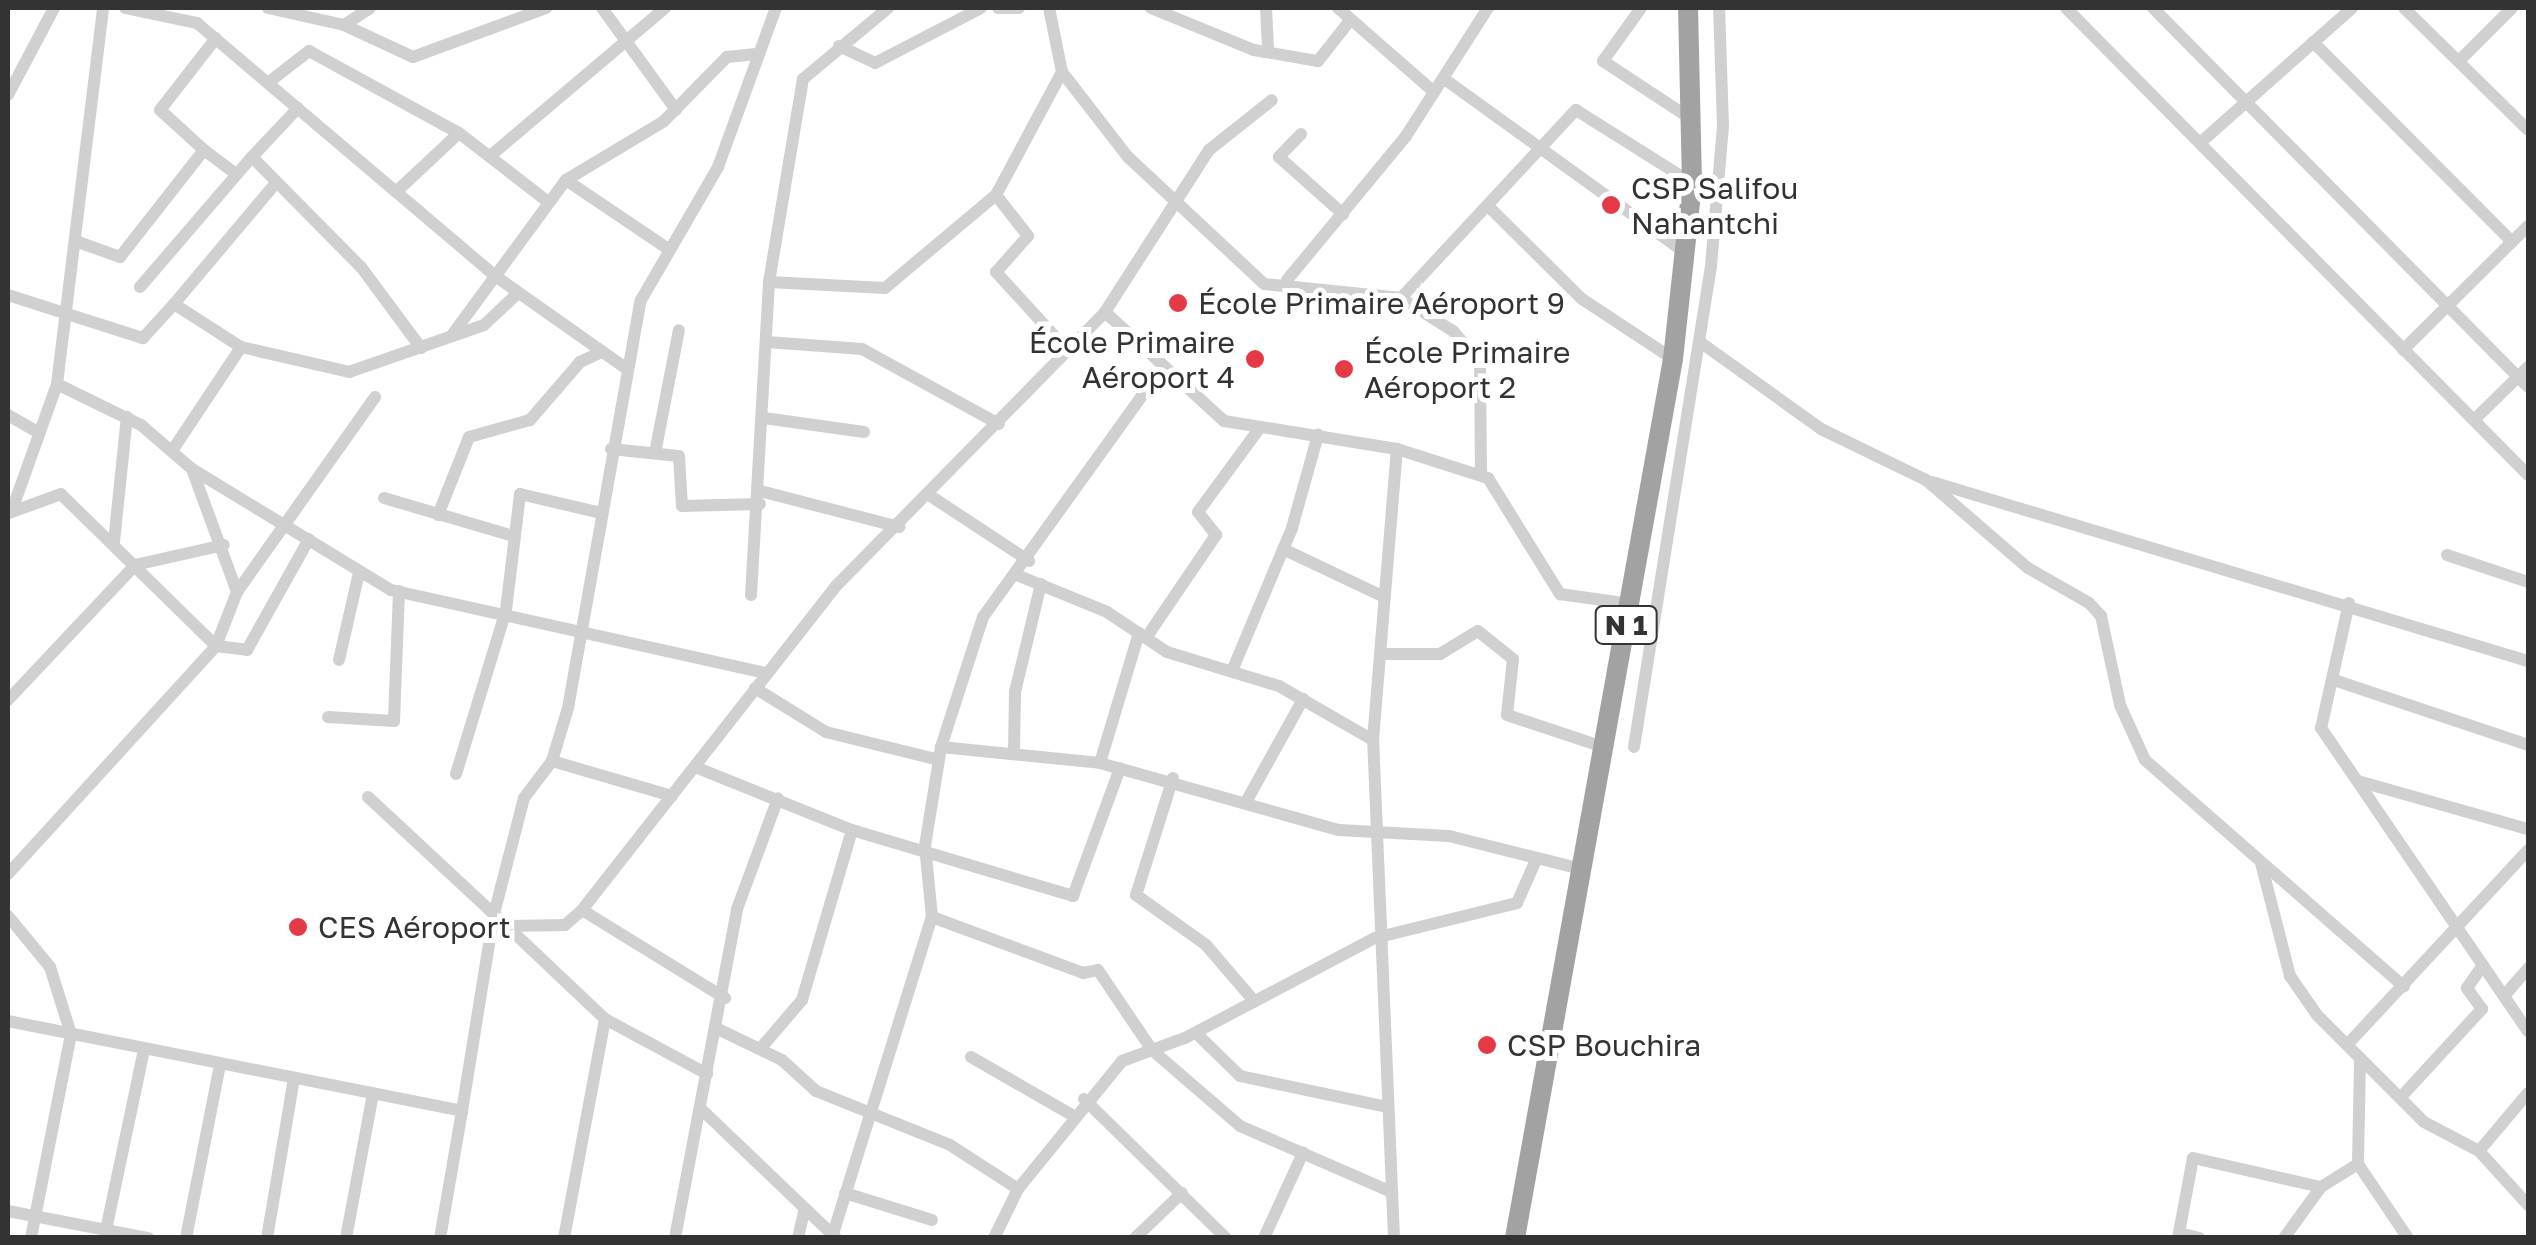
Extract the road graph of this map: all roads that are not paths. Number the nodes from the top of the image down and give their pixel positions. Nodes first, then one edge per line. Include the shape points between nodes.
1 (54, 8) edge
2 (103, 8) edge
3 (125, 8) edge
4 (268, 8) edge
5 (370, 8) edge
6 (546, 8) edge
7 (602, 8) edge
8 (666, 8) edge
9 (776, 8) edge
10 (888, 8) edge
11 (980, 8) edge
12 (998, 8) edge
13 (1019, 8) edge
14 (1151, 8) edge
15 (1266, 8) edge
16 (1338, 8) edge
17 (1488, 8) edge
18 (1641, 8) edge
19 (1688, 8) edge
20 (1718, 8) edge
21 (2066, 8) edge
22 (2153, 8) edge
23 (2352, 8) edge
24 (2404, 8) edge
25 (2512, 8) edge
26 (1054, 9) edge
27 (162, 10) edge
28 (183, 10) edge
29 (1348, 23) junction
30 (344, 25) junction
31 (216, 38) junction
32 (622, 41) junction
33 (2313, 42) junction
34 (839, 46) junction
35 (1268, 48) junction
36 (756, 54) junction
37 (2458, 61) junction
38 (1062, 72) junction
39 (1443, 78) junction
40 (269, 82) junction
41 (1434, 92) junction
42 (8, 95) edge
43 (1272, 100) dead end
44 (2246, 101) junction
45 (298, 108) junction
46 (676, 110) junction
47 (1691, 119) junction
48 (2528, 130) edge
49 (459, 133) junction
50 (1300, 134) dead end
51 (2200, 143) junction
52 (1539, 148) junction
53 (204, 150) junction
54 (490, 156) junction
55 (252, 157) junction
56 (232, 171) junction
57 (566, 180) junction
58 (1692, 183) junction
59 (276, 184) junction
60 (396, 192) junction
61 (996, 195) junction
62 (547, 201) junction
63 (1489, 207) junction
64 (1178, 208) junction
65 (1342, 214) junction
66 (2528, 226) edge
67 (78, 242) junction
68 (2512, 242) junction
69 (667, 248) junction
70 (1686, 253) junction
71 (494, 274) junction
72 (1288, 280) junction
73 (769, 282) junction
74 (140, 288) dead end
75 (518, 293) junction
76 (8, 294) edge
77 (1401, 298) junction
78 (174, 304) junction
79 (2448, 305) junction
80 (1105, 312) junction
81 (71, 316) junction
82 (679, 330) dead end
83 (452, 334) junction
84 (766, 342) junction
85 (1700, 342) junction
86 (242, 347) junction
87 (421, 348) junction
88 (2402, 350) junction
89 (601, 352) junction
90 (1069, 352) junction
91 (1672, 359) junction
92 (624, 367) junction
93 (1160, 371) junction
94 (2525, 377) edge
95 (57, 384) junction
96 (375, 397) dead end
97 (8, 416) edge
98 (127, 417) junction
99 (764, 418) junction
100 (2474, 420) junction
101 (1000, 424) junction
102 (1259, 429) junction
103 (864, 432) dead end
104 (39, 433) junction
105 (1318, 435) junction
106 (174, 448) junction
107 (611, 449) junction
108 (1398, 449) junction
109 (655, 453) junction
110 (192, 468) junction
111 (1481, 473) junction
112 (2528, 475) edge
113 (1926, 480) junction
114 (929, 496) junction
115 (384, 498) dead end
116 (760, 498) junction
117 (10, 512) edge
118 (602, 513) junction
119 (438, 515) junction
120 (285, 522) junction
121 (899, 527) junction
122 (513, 536) junction
123 (310, 539) junction
124 (114, 542) junction
125 (224, 545) junction
126 (1283, 549) junction
127 (2447, 555) dead end
128 (1029, 561) junction
129 (135, 565) junction
130 (358, 573) junction
131 (1019, 576) junction
132 (2528, 582) edge
133 (1041, 584) junction
134 (399, 591) junction
135 (237, 592) junction
136 (750, 595) dead end
137 (1382, 596) junction
138 (2350, 603) junction
139 (1630, 604) junction
140 (506, 610) junction
141 (581, 631) junction
142 (1142, 636) junction
143 (216, 646) junction
144 (1380, 654) junction
145 (339, 660) dead end
146 (2528, 660) edge
147 (1232, 671) junction
148 (765, 673) junction
149 (2337, 680) junction
150 (755, 688) junction
151 (1303, 699) junction
152 (8, 700) edge
153 (328, 717) dead end
154 (1373, 740) junction
155 (2528, 745) edge
156 (1634, 746) dead end
157 (1603, 747) junction
158 (1014, 752) junction
159 (940, 754) junction
160 (552, 761) junction
161 (1100, 762) junction
162 (695, 767) junction
163 (1120, 768) junction
164 (456, 774) dead end
165 (1173, 778) junction
166 (2358, 782) junction
167 (672, 796) junction
168 (368, 797) dead end
169 (778, 798) junction
170 (1246, 802) junction
171 (2528, 829) edge
172 (852, 830) junction
173 (1382, 833) junction
174 (925, 846) junction
175 (2528, 850) edge
176 (2255, 854) junction
177 (1536, 860) junction
178 (1581, 869) junction
179 (8, 874) edge
180 (582, 910) junction
181 (494, 914) junction
182 (8, 916) edge
183 (932, 917) junction
184 (510, 926) junction
185 (2460, 930) junction
186 (1375, 938) junction
187 (2483, 964) junction
188 (2528, 968) edge
189 (2404, 987) junction
190 (2504, 996) junction
191 (725, 998) junction
192 (1254, 1001) junction
193 (605, 1019) junction
194 (8, 1021) edge
195 (720, 1030) junction
196 (2528, 1031) edge
197 (1196, 1033) junction
198 (70, 1034) junction
199 (2347, 1045) junction
200 (144, 1049) junction
201 (760, 1049) junction
202 (1152, 1050) junction
203 (972, 1057) dead end
204 (2360, 1058) junction
205 (220, 1064) junction
206 (708, 1074) junction
207 (294, 1078) junction
208 (2528, 1093) edge
209 (373, 1094) junction
210 (2401, 1097) junction
211 (1084, 1100) junction
212 (1386, 1107) junction
213 (700, 1108) junction
214 (462, 1111) junction
215 (1072, 1115) junction
216 (874, 1116) junction
217 (2479, 1151) junction
218 (1303, 1153) junction
219 (2358, 1164) junction
220 (2321, 1188) junction
221 (1018, 1189) junction
222 (1392, 1192) junction
223 (845, 1193) junction
224 (1182, 1193) junction
225 (2527, 1199) edge
226 (8, 1211) edge
227 (804, 1212) junction
228 (35, 1216) junction
229 (932, 1220) dead end
230 (106, 1230) junction
231 (2179, 1235) edge
232 (834, 1236) edge
233 (31, 1238) edge
234 (148, 1238) edge
235 (186, 1238) edge
236 (266, 1238) edge
237 (346, 1238) edge
238 (440, 1238) edge
239 (564, 1238) edge
240 (676, 1238) edge
241 (798, 1238) edge
242 (994, 1238) edge
243 (1136, 1238) edge
244 (1226, 1238) edge
245 (1264, 1238) edge
246 (1394, 1238) edge
247 (1515, 1238) edge
248 (2199, 1238) edge
249 (2284, 1238) edge
250 (2408, 1238) edge

1 - 42 street
2 - 67 street
3 - 27 street
4 - 30 street
5 - 30 street
6 - 30 street via 414,57
7 - 32 street
8 - 32 street
9 - 36 street
10 - 34 street
11 - 34 street via 876,63
12 - 13 street
14 - 35 street
15 - 35 street
16 - 29 street
17 - 39 street
18 - 47 street via 1603,61
19 - 47 highway, N 1
20 - 85 street via 1723,126
21 - 51 street
22 - 44 street
23 - 33 street
24 - 37 street
25 - 37 street
26 - 38 street
27 - 28 street
28 - 31 street
29 - 35 street via 1321,60
29 - 41 street
31 - 40 street
31 - 53 street via 160,110
32 - 46 street
32 - 54 street
33 - 44 street
33 - 68 street
34 - 73 street via 803,79
36 - 46 street via 727,57
36 - 69 street via 718,167
37 - 48 street
38 - 61 street
38 - 64 street
39 - 41 street
39 - 52 street
40 - 45 street
40 - 49 street via 309,51
41 - 65 street
43 - 64 street via 1210,150
44 - 51 street
44 - 79 street
45 - 55 street
45 - 60 street
46 - 57 street
47 - 58 highway, N 1
49 - 54 street
49 - 60 street
50 - 65 street via 1279,157
51 - 88 street
52 - 58 street via 1582,108
52 - 63 street
52 - 70 street
53 - 56 street
53 - 67 street via 120,257
54 - 62 street
55 - 56 street
55 - 59 street
56 - 74 street
57 - 62 street
57 - 69 street
58 - 70 highway, N 1
59 - 78 street
59 - 87 street via 362,267
60 - 71 street
61 - 73 street via 886,288
61 - 90 street via 1028,236 996,272
62 - 71 street
63 - 77 street
63 - 91 street via 1582,299
64 - 72 street via 1264,284
64 - 80 street
65 - 72 street
66 - 68 street
67 - 81 street
68 - 79 street
69 - 92 street
70 - 91 highway, N 1
71 - 75 street
71 - 83 street
72 - 77 street
73 - 84 street
75 - 83 street via 491,321
75 - 89 street
76 - 81 street
77 - 111 street via 1453,331 1480,362
78 - 81 street via 146,338
78 - 86 street
79 - 88 street
79 - 94 street
80 - 90 street
80 - 93 street
81 - 95 street
82 - 109 street
83 - 87 street
84 - 99 street
84 - 101 street via 862,350
85 - 113 street via 1821,429
85 - 156 street
86 - 87 street via 343,372
86 - 106 street
88 - 100 street
89 - 92 street
89 - 119 street via 580,362 530,420 468,437
90 - 101 street
91 - 139 highway, N 1
92 - 107 street
93 - 102 street via 1206,412
93 - 128 street
94 - 100 street
95 - 98 street
95 - 104 street
96 - 120 street
97 - 104 street
98 - 106 street
98 - 124 street
99 - 103 street
99 - 116 street
100 - 112 street
101 - 114 street
102 - 105 street
102 - 142 street via 1198,512 1216,535
104 - 117 street
105 - 108 street
105 - 126 street
106 - 110 street
107 - 109 street
107 - 118 street
108 - 111 street
108 - 137 street
109 - 116 street via 680,457 682,506
110 - 120 street
110 - 125 street
111 - 139 street via 1560,594
113 - 138 street
113 - 176 street via 2101,616 2120,705 2145,760
114 - 121 street
114 - 128 street
115 - 119 street
116 - 121 street
116 - 136 street
117 - 124 street via 56,492
118 - 122 street via 522,493
118 - 141 street
119 - 122 street
120 - 123 street
120 - 135 street
121 - 148 street
122 - 140 street
123 - 130 street
123 - 143 street via 247,650
124 - 129 street
125 - 129 street
125 - 135 street
126 - 137 street
126 - 147 street
127 - 132 street
128 - 131 street
129 - 143 street
129 - 152 street
130 - 134 street
130 - 145 street
131 - 133 street
131 - 159 street via 983,617
133 - 142 street
133 - 158 street via 1015,692
134 - 140 street
134 - 153 street via 394,721
135 - 143 street
137 - 144 street
138 - 146 street
138 - 149 street
139 - 157 highway, N 1
140 - 141 street
140 - 164 street
141 - 148 street
141 - 160 street
142 - 147 street
142 - 161 street
143 - 179 street
144 - 154 street
144 - 157 street via 1440,654 1478,631 1513,659 1508,715
147 - 151 street
148 - 150 street
149 - 155 street
149 - 166 street via 2321,728
150 - 159 street via 826,732
150 - 162 street
151 - 154 street
151 - 170 street
154 - 173 street
157 - 178 highway, N 1
158 - 159 street
158 - 161 street
159 - 174 street
160 - 167 street
160 - 181 street via 524,798
161 - 163 street
162 - 167 street
162 - 169 street
163 - 165 street
163 - 174 street via 1076,896
165 - 170 street
165 - 192 street via 1136,895 1206,945
166 - 171 street
166 - 185 street
167 - 180 street
168 - 181 street
169 - 172 street
169 - 191 street via 737,910
170 - 173 street
172 - 174 street
172 - 201 street via 802,1000
173 - 177 street via 1450,836
173 - 186 street
174 - 183 street
175 - 185 street
176 - 189 street
176 - 199 street via 2290,976
177 - 178 street
177 - 186 street via 1516,903
178 - 247 highway, N 1
180 - 184 street via 557,926
180 - 191 street
181 - 184 street
181 - 214 street
182 - 198 street via 50,968
183 - 202 street via 1080,972 1098,970
183 - 216 street
184 - 193 street
185 - 187 street
185 - 189 street
186 - 192 street
186 - 212 street
187 - 190 street
187 - 210 street via 2467,988 2482,1010
188 - 190 street
189 - 199 street
190 - 196 street
191 - 195 street
192 - 197 street
193 - 206 street
193 - 239 street
194 - 198 street
195 - 201 street
195 - 206 street
197 - 202 street
197 - 212 street via 1240,1076
198 - 200 street
198 - 228 street
199 - 204 street
200 - 205 street
200 - 230 street
201 - 216 street via 816,1091
202 - 211 street via 1122,1061
202 - 218 street via 1240,1126
203 - 215 street
204 - 210 street
204 - 219 street
205 - 207 street
205 - 235 street
206 - 213 street
207 - 209 street
207 - 236 street
208 - 217 street
209 - 214 street
209 - 237 street
210 - 217 street via 2438,1132
211 - 215 street
211 - 224 street
212 - 222 street
213 - 227 street
213 - 240 street
214 - 238 street
215 - 221 street
216 - 221 street via 950,1146
216 - 223 street
217 - 225 street
218 - 222 street
218 - 245 street
219 - 220 street
219 - 250 street
220 - 231 street via 2193,1158
220 - 249 street
221 - 242 street
222 - 246 street
223 - 229 street
223 - 232 street
224 - 243 street
224 - 244 street
226 - 228 street
227 - 232 street
227 - 241 street
228 - 230 street
228 - 233 street
230 - 234 street
231 - 248 street

